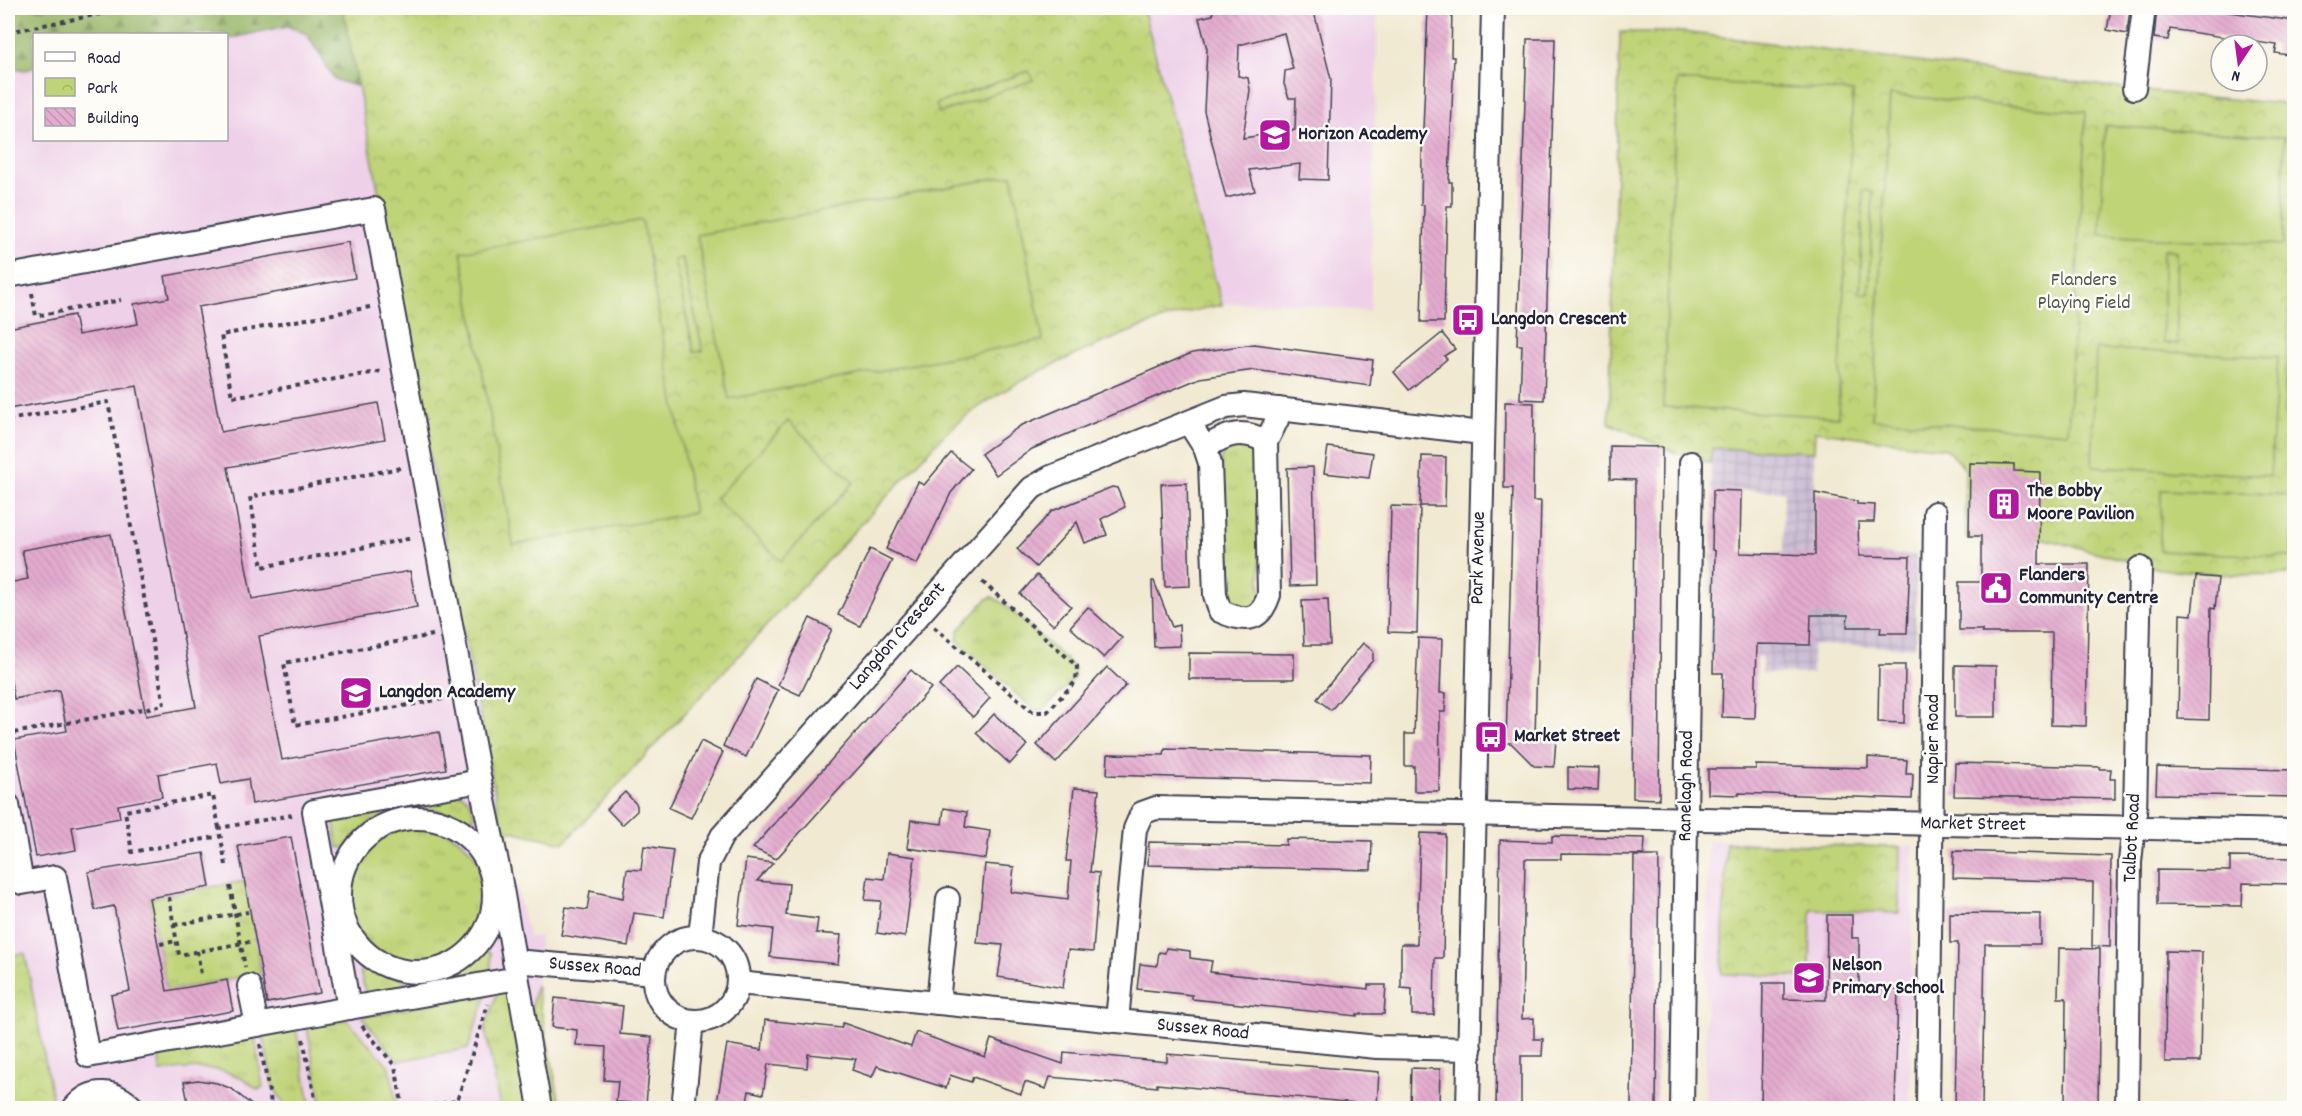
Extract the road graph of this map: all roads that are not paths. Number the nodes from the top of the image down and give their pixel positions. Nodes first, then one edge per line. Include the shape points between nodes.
1 (1493, 8) edge
2 (2144, 8) edge
3 (2134, 88) dead end
4 (17, 274) edge
5 (1278, 409) junction
6 (1189, 423) junction
7 (1482, 433) junction
8 (1266, 442) junction
9 (1205, 448) junction
10 (1691, 463) dead end
11 (1935, 513) dead end
12 (2140, 568) dead end
13 (480, 781) junction
14 (400, 795) junction
15 (8, 805) edge
16 (1474, 813) junction
17 (404, 818) junction
18 (1687, 818) junction
19 (1933, 824) junction
20 (2134, 827) junction
21 (2295, 831) edge
22 (495, 873) junction
23 (948, 899) dead end
24 (336, 909) junction
25 (700, 937) junction
26 (515, 970) junction
27 (425, 971) junction
28 (654, 974) junction
29 (248, 980) road end
30 (738, 983) junction
31 (429, 994) junction
32 (938, 1003) junction
33 (351, 1008) junction
34 (692, 1021) junction
35 (1117, 1021) junction
36 (257, 1025) junction
37 (1470, 1049) junction
38 (74, 1108) edge
39 (133, 1108) edge
40 (540, 1108) edge
41 (683, 1108) edge
42 (1468, 1108) edge
43 (1682, 1108) edge
44 (1928, 1108) edge
45 (2127, 1108) edge

1 - 7 street, Park Avenue
2 - 3 street
4 - 13 street via 374,209
5 - 6 street, Langdon Crescent via 1226,407
5 - 7 street, Langdon Crescent
5 - 8 street
6 - 9 street
6 - 25 street, Langdon Crescent via 1032,488 722,836 708,863
7 - 16 street, Park Avenue
8 - 9 street via 1242,432 1221,437
8 - 9 street via 1269,595 1264,610 1253,617 1236,618 1220,611 1215,595 1210,463
10 - 18 street, Ranelagh Road
11 - 19 street, Napier Road
12 - 20 street, Talbot Road
13 - 14 street
13 - 22 street
14 - 17 street
14 - 24 street via 314,811
15 - 36 street, Sussex Road via 22,883 55,877 88,1056
16 - 18 street, Market Street
16 - 35 street, Market Street via 1155,808 1142,813 1135,829
16 - 37 street, Park Avenue
17 - 22 street via 436,819 452,825 477,845
17 - 24 street via 374,830 352,853 340,883
18 - 19 street, Market Street
18 - 43 street, Ranelagh Road
19 - 20 street, Market Street
19 - 44 street, Napier Road
20 - 21 street, Market Street
20 - 45 street, Talbot Road via 2130,862
22 - 26 street
22 - 27 street via 494,906 483,936 460,959 446,967
23 - 32 street
24 - 27 street via 369,955 398,970
24 - 33 street
25 - 28 street via 687,937 670,946
25 - 30 street via 711,939 729,952 735,961
26 - 28 street, Sussex Road via 537,962
26 - 31 street, Sussex Road via 491,983
26 - 40 street
27 - 31 street
28 - 34 street via 655,987 668,1010
29 - 36 street
30 - 32 street, Sussex Road
30 - 34 street via 735,996 718,1015
31 - 33 street, Sussex Road
32 - 35 street, Sussex Road
33 - 36 street, Sussex Road
34 - 41 street
35 - 37 street, Sussex Road via 1377,1047
37 - 42 street, Park Avenue
38 - 39 street via 92,1094 106,1092 121,1096

